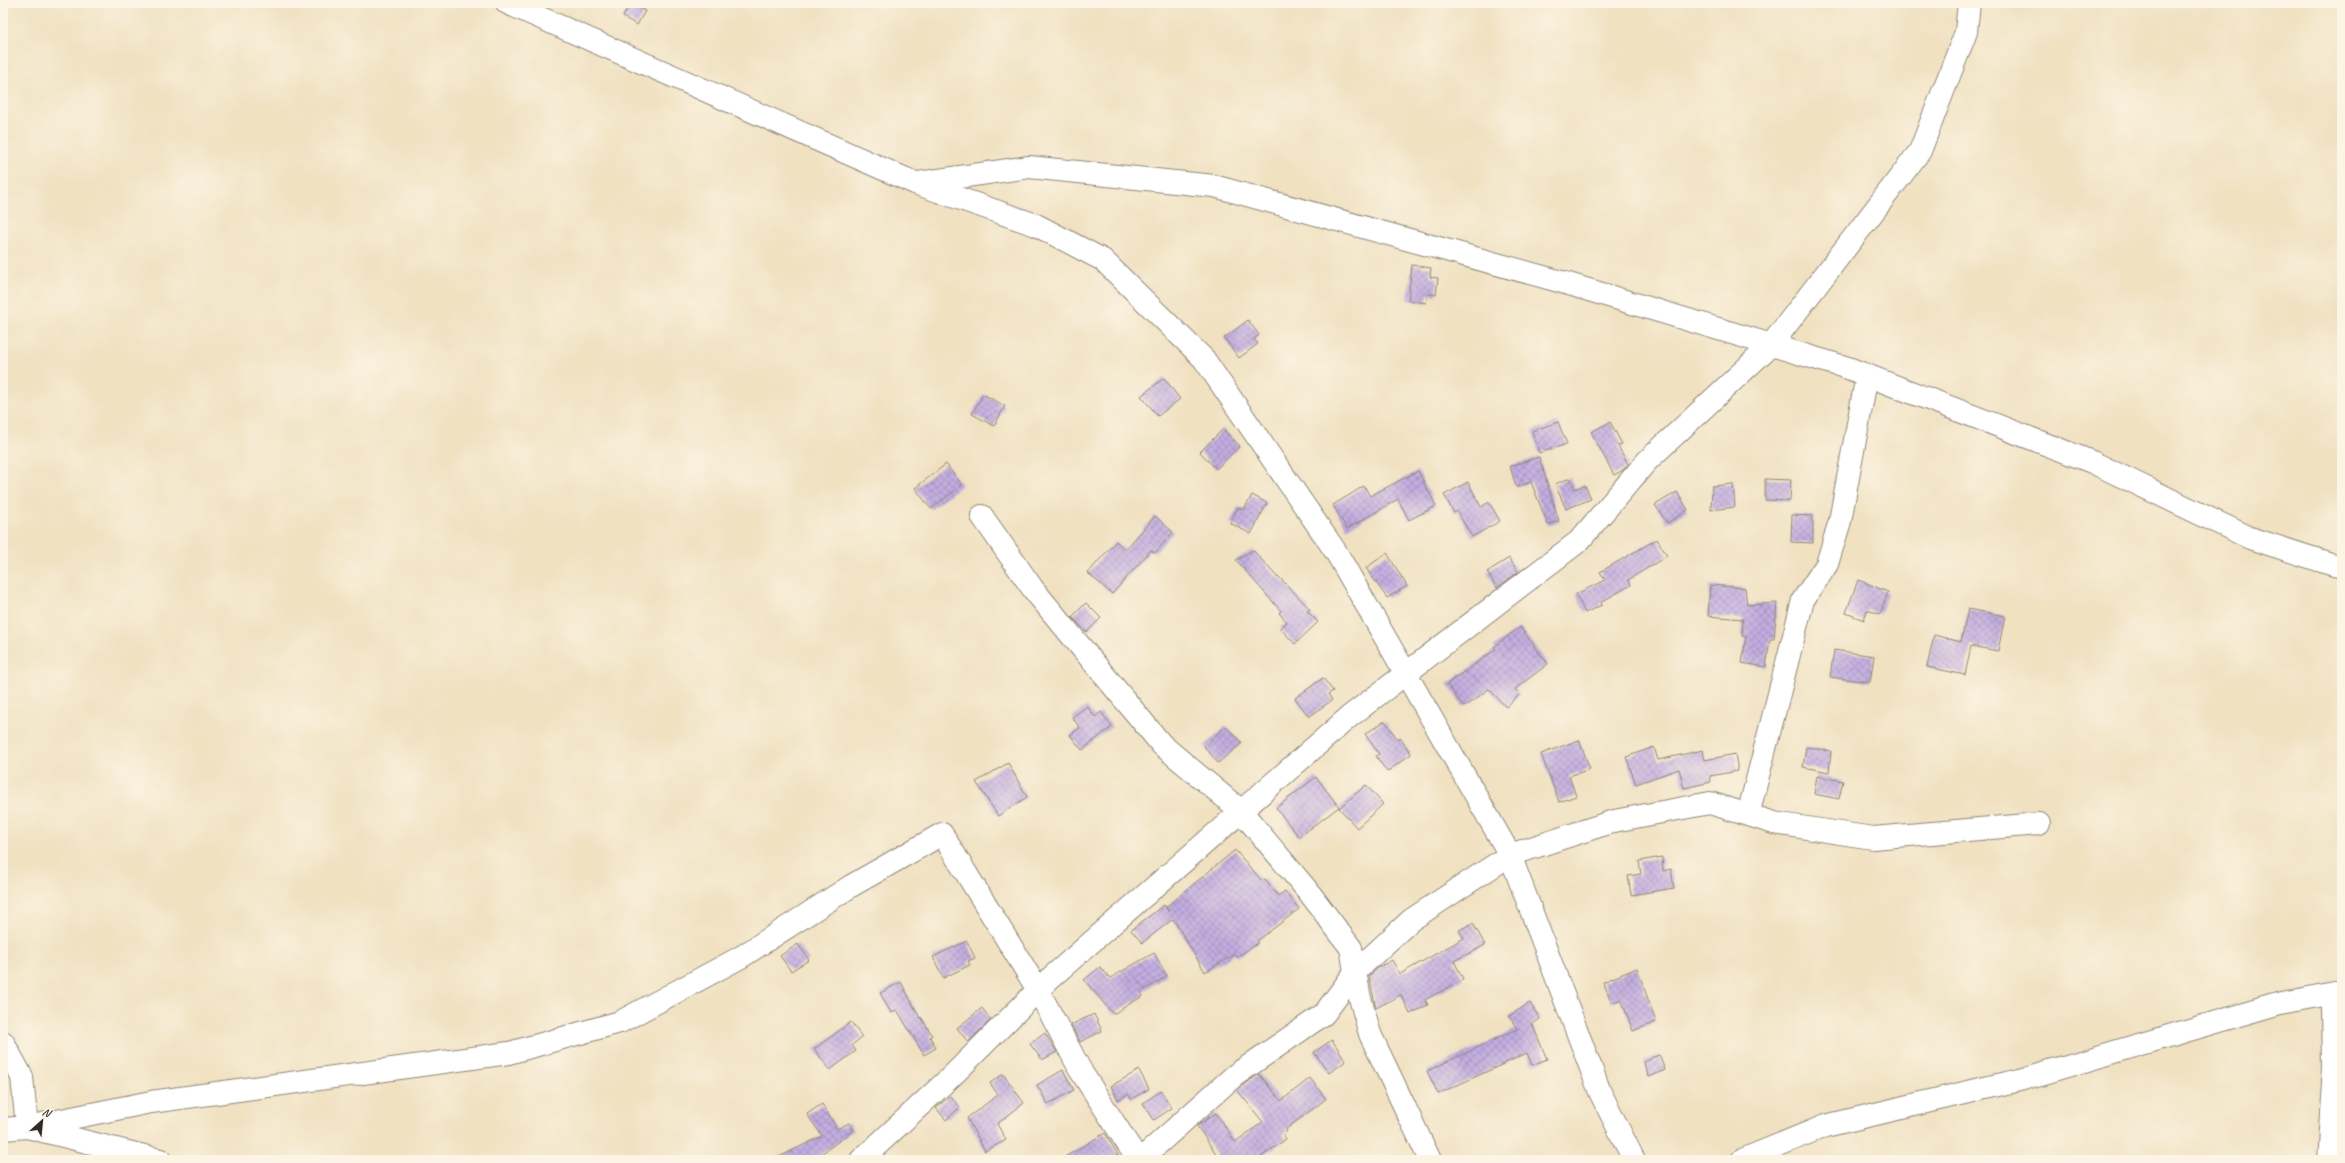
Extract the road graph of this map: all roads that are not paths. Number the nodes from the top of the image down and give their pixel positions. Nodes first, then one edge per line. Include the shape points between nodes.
1 (507, 3) edge
2 (1969, 3) edge
3 (915, 183) junction
4 (1771, 345) junction
5 (1867, 375) junction
6 (982, 516) dead end
7 (2342, 566) edge
8 (1406, 674) junction
9 (1241, 811) junction
10 (1748, 815) junction
11 (2039, 824) dead end
12 (1510, 855) junction
13 (1356, 971) junction
14 (1038, 990) junction
15 (3, 1042) edge
16 (27, 1127) junction
17 (3, 1129) edge
18 (160, 1160) edge
19 (861, 1160) edge
20 (1139, 1160) edge
21 (1430, 1160) edge
22 (1634, 1160) edge
23 (1742, 1160) edge
24 (2328, 1160) edge

1 - 3 street
2 - 4 street via 1966,32 1920,151
3 - 4 street via 1029,166 1214,186 1562,282
3 - 8 street via 1036,225 1103,260 1204,359 1336,552
4 - 5 street
4 - 8 street via 1647,461 1579,541
5 - 7 street via 2092,462 2250,538
5 - 10 street via 1840,521 1827,564 1803,600
6 - 9 street via 1033,589 1162,745
8 - 9 street via 1350,717
8 - 12 street
9 - 13 street via 1308,891 1351,948
9 - 14 street
10 - 11 street via 1774,823 1873,838
10 - 12 street via 1710,803 1614,821
12 - 13 street via 1411,920
12 - 22 street via 1600,1092
13 - 20 street via 1324,1014 1234,1076
13 - 21 street via 1359,994 1370,1034
14 - 16 street via 942,834 851,886 741,957 620,1022 509,1053 150,1102
14 - 19 street via 953,1075
14 - 20 street via 1082,1073
15 - 16 street via 22,1077
16 - 17 street
16 - 18 street
23 - 24 street via 1825,1126 2023,1078 2281,1003 2335,993 2334,1066

